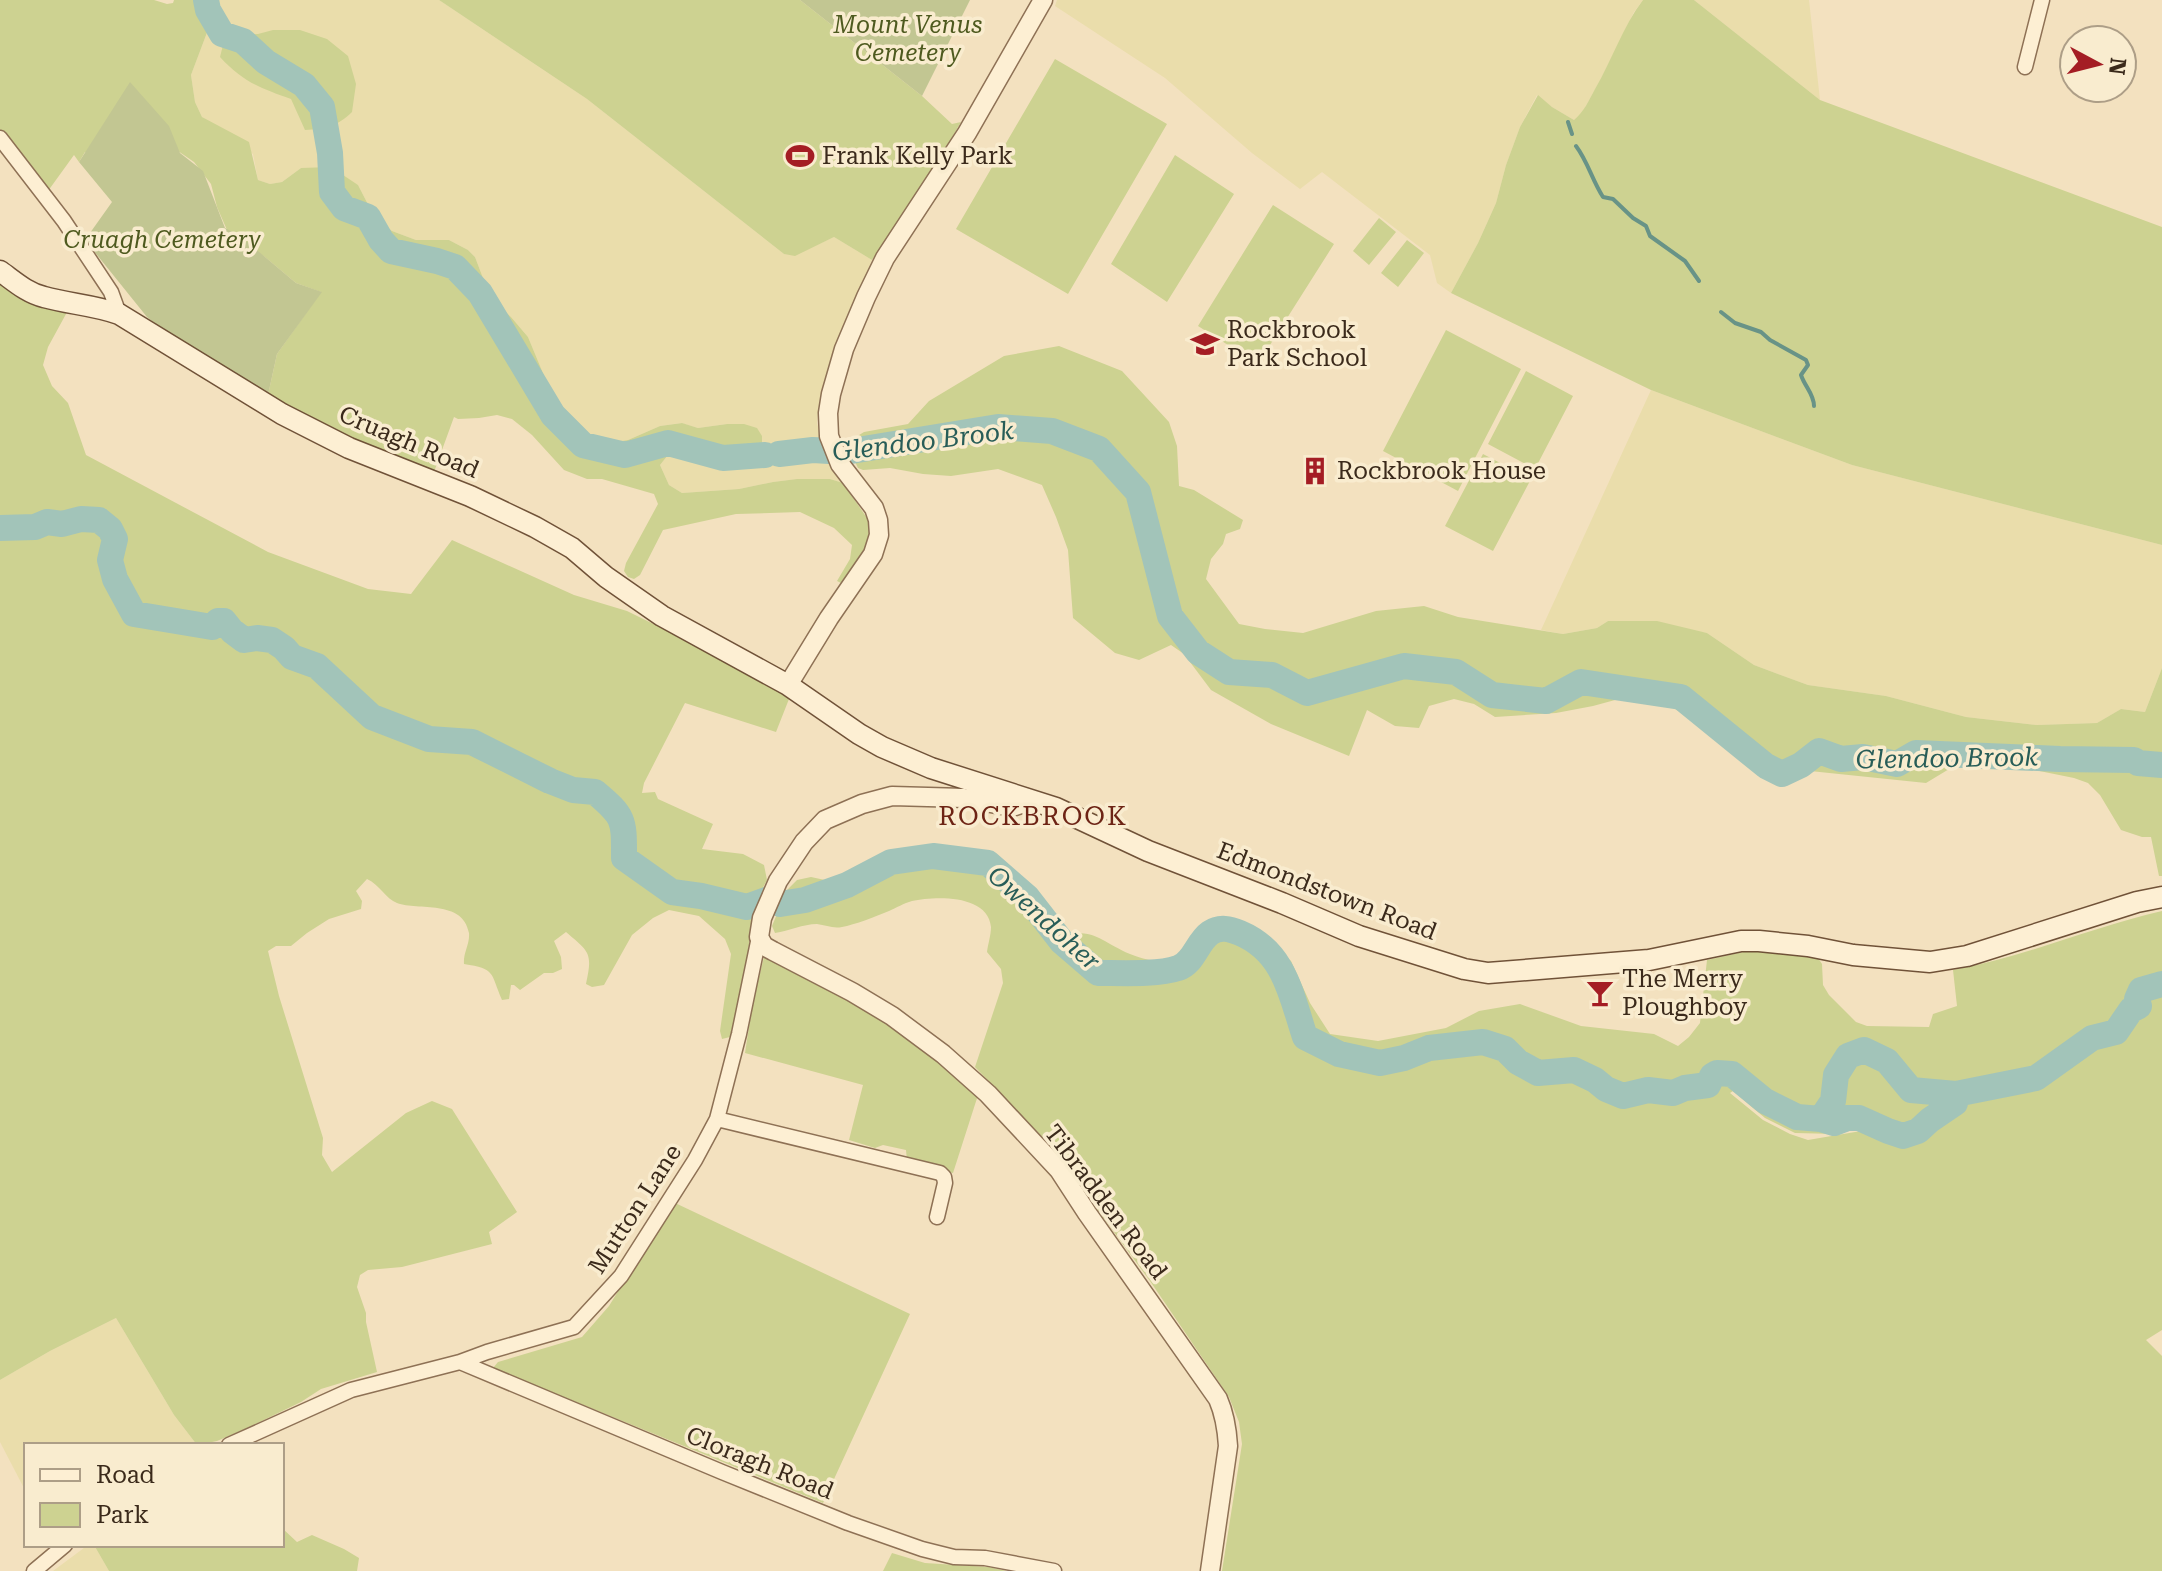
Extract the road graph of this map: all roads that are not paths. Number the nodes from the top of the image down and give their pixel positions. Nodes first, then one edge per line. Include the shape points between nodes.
1 (1043, 0) edge
2 (2042, 0) edge
3 (2025, 67) dead end
4 (0, 138) edge
5 (0, 271) edge
6 (119, 314) junction
7 (788, 685) junction
8 (1026, 798) junction
9 (2162, 897) edge
10 (759, 937) junction
11 (717, 1119) junction
12 (937, 1217) dead end
13 (460, 1362) junction
14 (233, 1443) edge
15 (63, 1547) edge
16 (34, 1571) edge
17 (1054, 1571) edge
18 (1210, 1571) edge

1 - 7 street via 967,133 885,258 844,349 831,394 831,444 874,508 879,535 873,554
2 - 3 street
4 - 6 street via 64,221 111,292
5 - 6 main road, Cruagh Road via 42,297
6 - 7 main road, Cruagh Road via 282,414 535,527 572,548 662,616
7 - 8 main road, Edmondstown Road via 882,747
8 - 9 main road, Edmondstown Road via 1359,936 1488,973 1649,960 1741,941 1930,962 1967,956
8 - 10 street via 1012,807 964,798 892,796 825,820 778,881
10 - 11 street, Mutton Lane
10 - 18 street, Tibradden Road via 764,946 892,1016 943,1054 987,1092 1059,1170 1223,1411 1228,1446
11 - 12 street via 940,1173 945,1183
11 - 13 street, Mutton Lane via 621,1276 574,1327
13 - 14 street, Mutton Lane via 351,1390
13 - 17 street, Cloragh Road via 848,1523 954,1557
15 - 16 street

